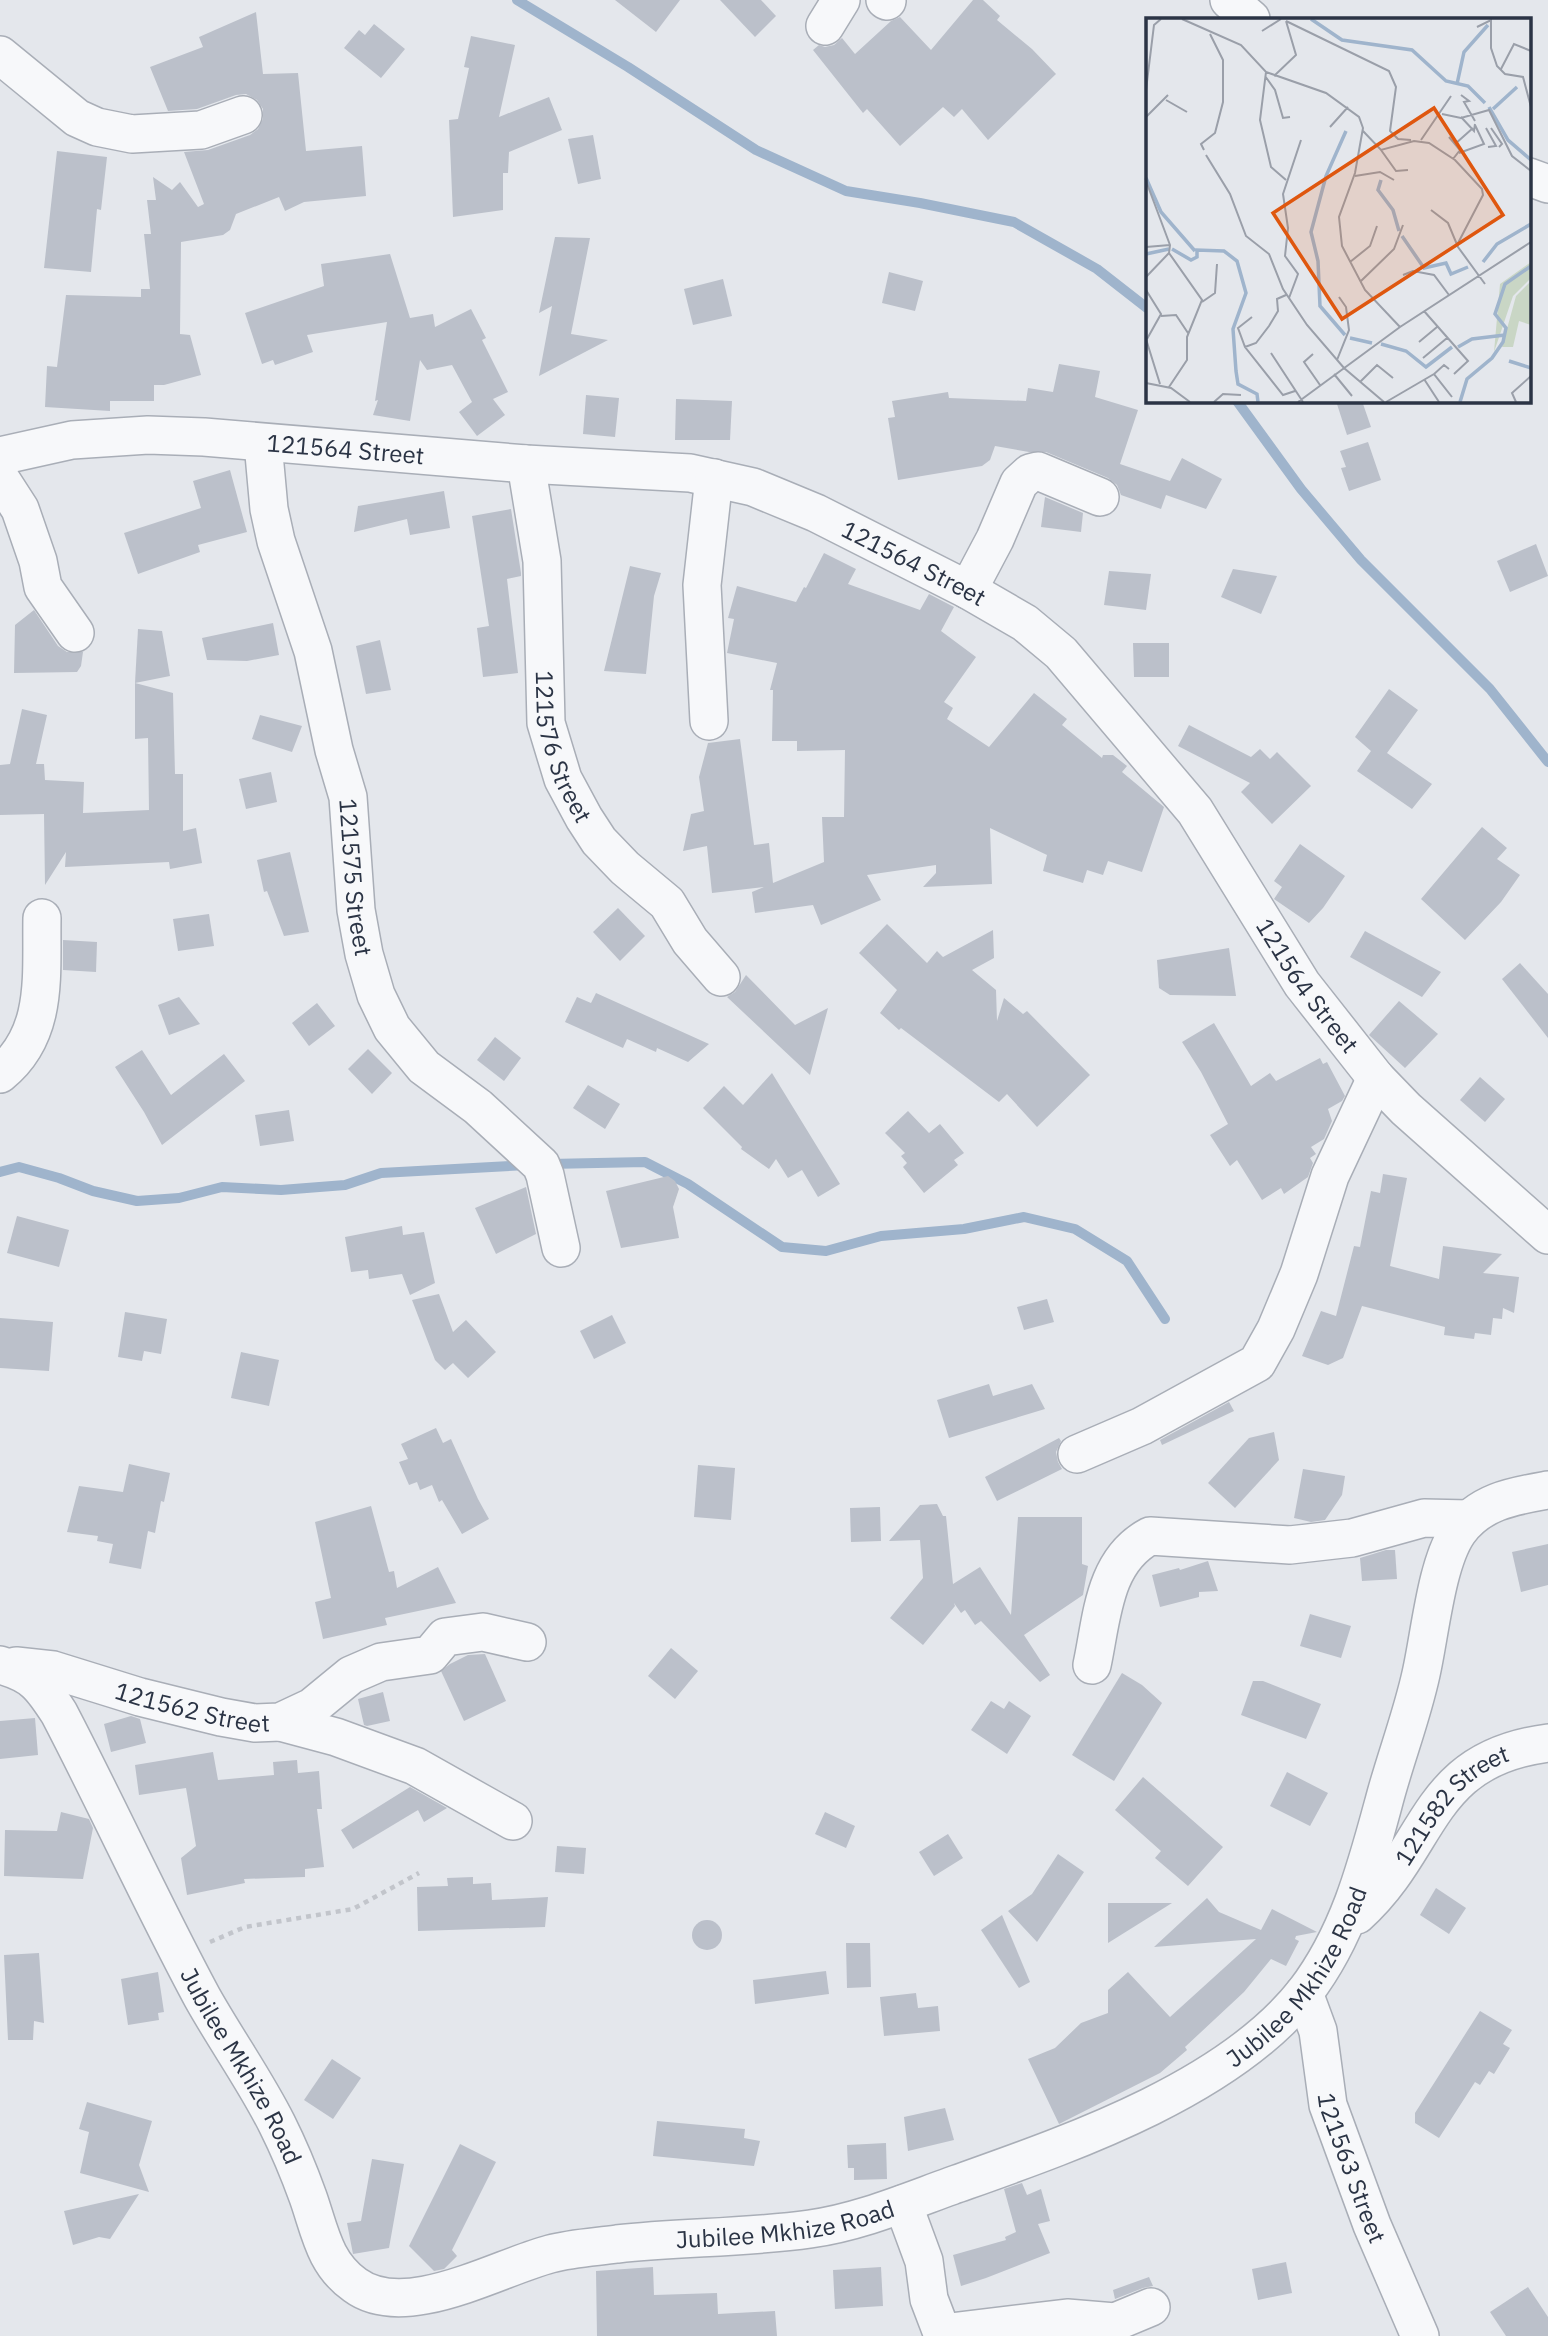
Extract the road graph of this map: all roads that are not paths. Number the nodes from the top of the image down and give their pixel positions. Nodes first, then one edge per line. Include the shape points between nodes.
1 (1229, 0) edge
2 (1250, 18) edge
3 (0, 55) edge
4 (243, 115) dead end
5 (1530, 177) edge
6 (1548, 184) edge
7 (263, 443) junction
8 (0, 456) edge
9 (526, 464) junction
10 (0, 478) edge
11 (714, 478) junction
12 (1100, 497) dead end
13 (968, 590) junction
14 (75, 633) dead end
15 (709, 721) dead end
16 (42, 918) dead end
17 (720, 977) dead end
18 (0, 1074) edge
19 (1376, 1078) junction
20 (1548, 1235) edge
21 (561, 1248) dead end
22 (1077, 1454) dead end
23 (1548, 1490) edge
24 (1469, 1519) junction
25 (527, 1642) dead end
26 (0, 1665) edge
27 (1092, 1665) dead end
28 (280, 1722) junction
29 (1548, 1743) edge
30 (513, 1821) dead end
31 (1346, 1925) junction
32 (1304, 1993) junction
33 (903, 2204) junction
34 (929, 2299) junction
35 (1151, 2307) dead end
36 (1044, 2329) edge
37 (920, 2336) edge
38 (1420, 2336) edge

1 - 2 street
3 - 4 street via 77,118 97,127 156,134 201,130
5 - 6 street
7 - 8 street, 121564 Street via 148,435 72,440
7 - 9 street, 121564 Street
7 - 21 street, 121575 Street via 276,541 313,651 348,797 356,910 376,995 391,1028 424,1067 478,1107 541,1165
9 - 11 street, 121564 Street
9 - 17 street, 121576 Street via 542,561 546,723 564,779 599,841 667,903
10 - 14 street via 20,509 43,587
11 - 13 street, 121564 Street via 753,487 816,513
11 - 15 street via 702,585
12 - 13 street via 1038,471 1030,473 1019,483
13 - 19 street, 121564 Street via 1026,623 1062,653 1115,715 1195,811 1302,984
16 - 18 street via 40,1008 26,1044
19 - 20 street, 121564 Street
19 - 22 street via 1330,1176 1303,1262 1257,1363 1142,1426
23 - 24 street, Jubilee Mkhize Road via 1512,1497
24 - 27 street via 1424,1518 1318,1544 1150,1536 1120,1560
24 - 31 street, Jubilee Mkhize Road via 1448,1552 1417,1689
25 - 28 street, 121562 Street via 483,1632 445,1637 430,1655 381,1662 351,1675 312,1707
26 - 28 street, 121562 Street via 53,1670 221,1717
26 - 33 street, Jubilee Mkhize Road via 33,1678 59,1713 204,2001 275,2120 332,2264 363,2291 405,2298 548,2254 664,2239 804,2230
28 - 30 street via 415,1766
29 - 31 street, 121582 Street via 1504,1752 1453,1785 1383,1886
31 - 32 street, Jubilee Mkhize Road
32 - 33 street, Jubilee Mkhize Road via 1260,2038 1175,2094 1020,2162
32 - 38 street, 121563 Street via 1318,2031 1332,2117
33 - 34 street via 924,2261
34 - 36 street via 942,2333
34 - 37 street
35 - 36 street via 1115,2322 1067,2318

